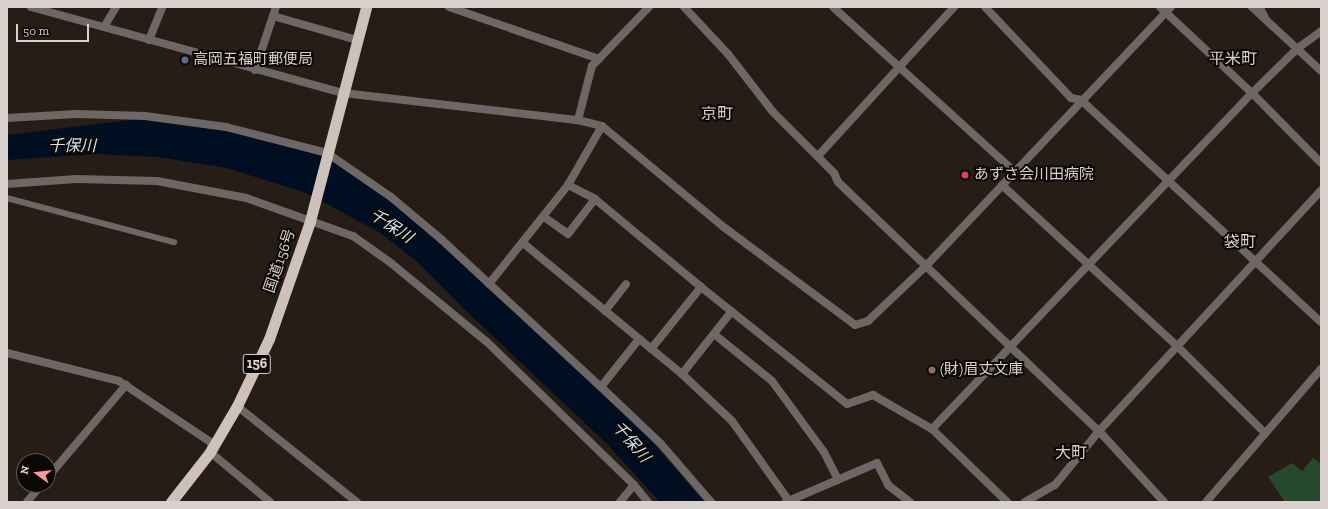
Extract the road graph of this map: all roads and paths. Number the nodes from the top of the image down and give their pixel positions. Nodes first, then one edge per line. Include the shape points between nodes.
1 (31, 7) edge
2 (116, 7) edge
3 (162, 7) edge
4 (276, 7) edge
5 (366, 7) edge
6 (449, 7) edge
7 (649, 7) edge
8 (684, 7) edge
9 (833, 7) edge
10 (954, 7) edge
11 (985, 7) edge
12 (1252, 7) edge
13 (1261, 7) edge
14 (1166, 9) edge
15 (273, 16) junction
16 (1267, 19) junction
17 (104, 27) junction
18 (1321, 31) edge
19 (149, 40) junction
20 (357, 40) junction
21 (1298, 48) junction
22 (599, 59) junction
23 (900, 68) junction
24 (255, 70) junction
25 (1321, 71) edge
26 (342, 93) junction
27 (1252, 93) junction
28 (1081, 100) junction
29 (7, 118) edge
30 (578, 120) junction
31 (602, 126) junction
32 (326, 155) junction
33 (818, 156) junction
34 (1321, 163) edge
35 (1014, 171) junction
36 (1167, 180) junction
37 (7, 184) edge
38 (1002, 184) junction
39 (568, 185) junction
40 (1321, 190) edge
41 (7, 198) edge
42 (596, 199) junction
43 (310, 215) junction
44 (544, 217) junction
45 (174, 242) dead end
46 (523, 243) junction
47 (1254, 262) junction
48 (1087, 264) junction
49 (925, 267) junction
50 (490, 284) junction
51 (626, 284) dead end
52 (701, 287) junction
53 (605, 311) junction
54 (732, 311) junction
55 (1321, 322) edge
56 (714, 334) junction
57 (639, 340) junction
58 (1177, 346) junction
59 (1010, 348) junction
60 (651, 349) junction
61 (7, 353) edge
62 (1321, 369) edge
63 (682, 374) junction
64 (126, 385) junction
65 (601, 387) junction
66 (237, 406) junction
67 (932, 429) junction
68 (1099, 432) junction
69 (1266, 433) junction
70 (210, 452) junction
71 (56, 468) edge
72 (838, 480) junction
73 (634, 485) junction
74 (34, 493) edge
75 (788, 501) edge
76 (27, 502) edge
77 (171, 502) edge
78 (270, 502) edge
79 (357, 502) edge
80 (620, 502) edge
81 (648, 502) edge
82 (712, 502) edge
83 (910, 502) edge
84 (1007, 502) edge
85 (1025, 502) edge
86 (1164, 502) edge
87 (1206, 502) edge

1 - 17 street
2 - 17 street
3 - 19 street
4 - 15 street
5 - 20 highway, 国道156号 / 156
6 - 22 street
7 - 22 street
8 - 33 street via 728,54 773,112
9 - 23 street
10 - 23 street
11 - 28 street via 1071,98
12 - 16 street
13 - 16 lane
14 - 27 street
14 - 28 street
15 - 20 street
15 - 24 street
16 - 21 street
17 - 19 street
18 - 21 street
19 - 24 street
20 - 26 highway, 国道156号 / 156
21 - 25 street
21 - 27 street
22 - 30 street via 592,66 585,86
23 - 33 street
23 - 35 street
24 - 26 street
26 - 30 street
26 - 32 highway, 国道156号 / 156
27 - 34 street
27 - 36 street
28 - 35 street
28 - 36 street
29 - 32 street via 76,114 145,116 239,130
30 - 31 street
31 - 39 street
31 - 49 street via 725,228 854,325 868,320
32 - 43 highway, 国道156号 / 156
32 - 50 street via 391,197
33 - 49 street via 838,182
35 - 38 street
36 - 47 street
36 - 48 street
37 - 43 street via 76,179 157,181 246,198
38 - 48 street
38 - 49 street
39 - 42 street
39 - 44 street
40 - 47 street
41 - 45 lane
42 - 44 street via 568,234
42 - 52 street
43 - 66 highway, 国道156号 / 156 via 269,339
43 - 73 street via 353,236 391,262 486,342
44 - 46 street
46 - 50 street
46 - 53 street
47 - 55 street
47 - 58 street
48 - 58 street
48 - 59 street
49 - 59 street
50 - 65 street
51 - 53 street
52 - 54 street
52 - 60 street
53 - 57 street
54 - 56 street
54 - 67 street via 848,404 873,395
56 - 63 street
56 - 72 street via 772,381 824,452
57 - 60 street
57 - 65 street
58 - 68 street
58 - 69 street
59 - 67 street
59 - 68 street
60 - 63 street
61 - 64 street via 119,381
62 - 69 street
63 - 75 street via 732,421
64 - 70 street via 212,443
64 - 71 street
65 - 82 street via 661,444
66 - 70 highway, 国道156号 / 156
66 - 79 street
67 - 84 street
68 - 85 street via 1055,485
68 - 86 street
69 - 87 street
70 - 77 highway, 国道156号 / 156
70 - 78 street
72 - 75 street
72 - 83 street via 877,463 888,485
73 - 80 street
73 - 81 street
74 - 76 street

